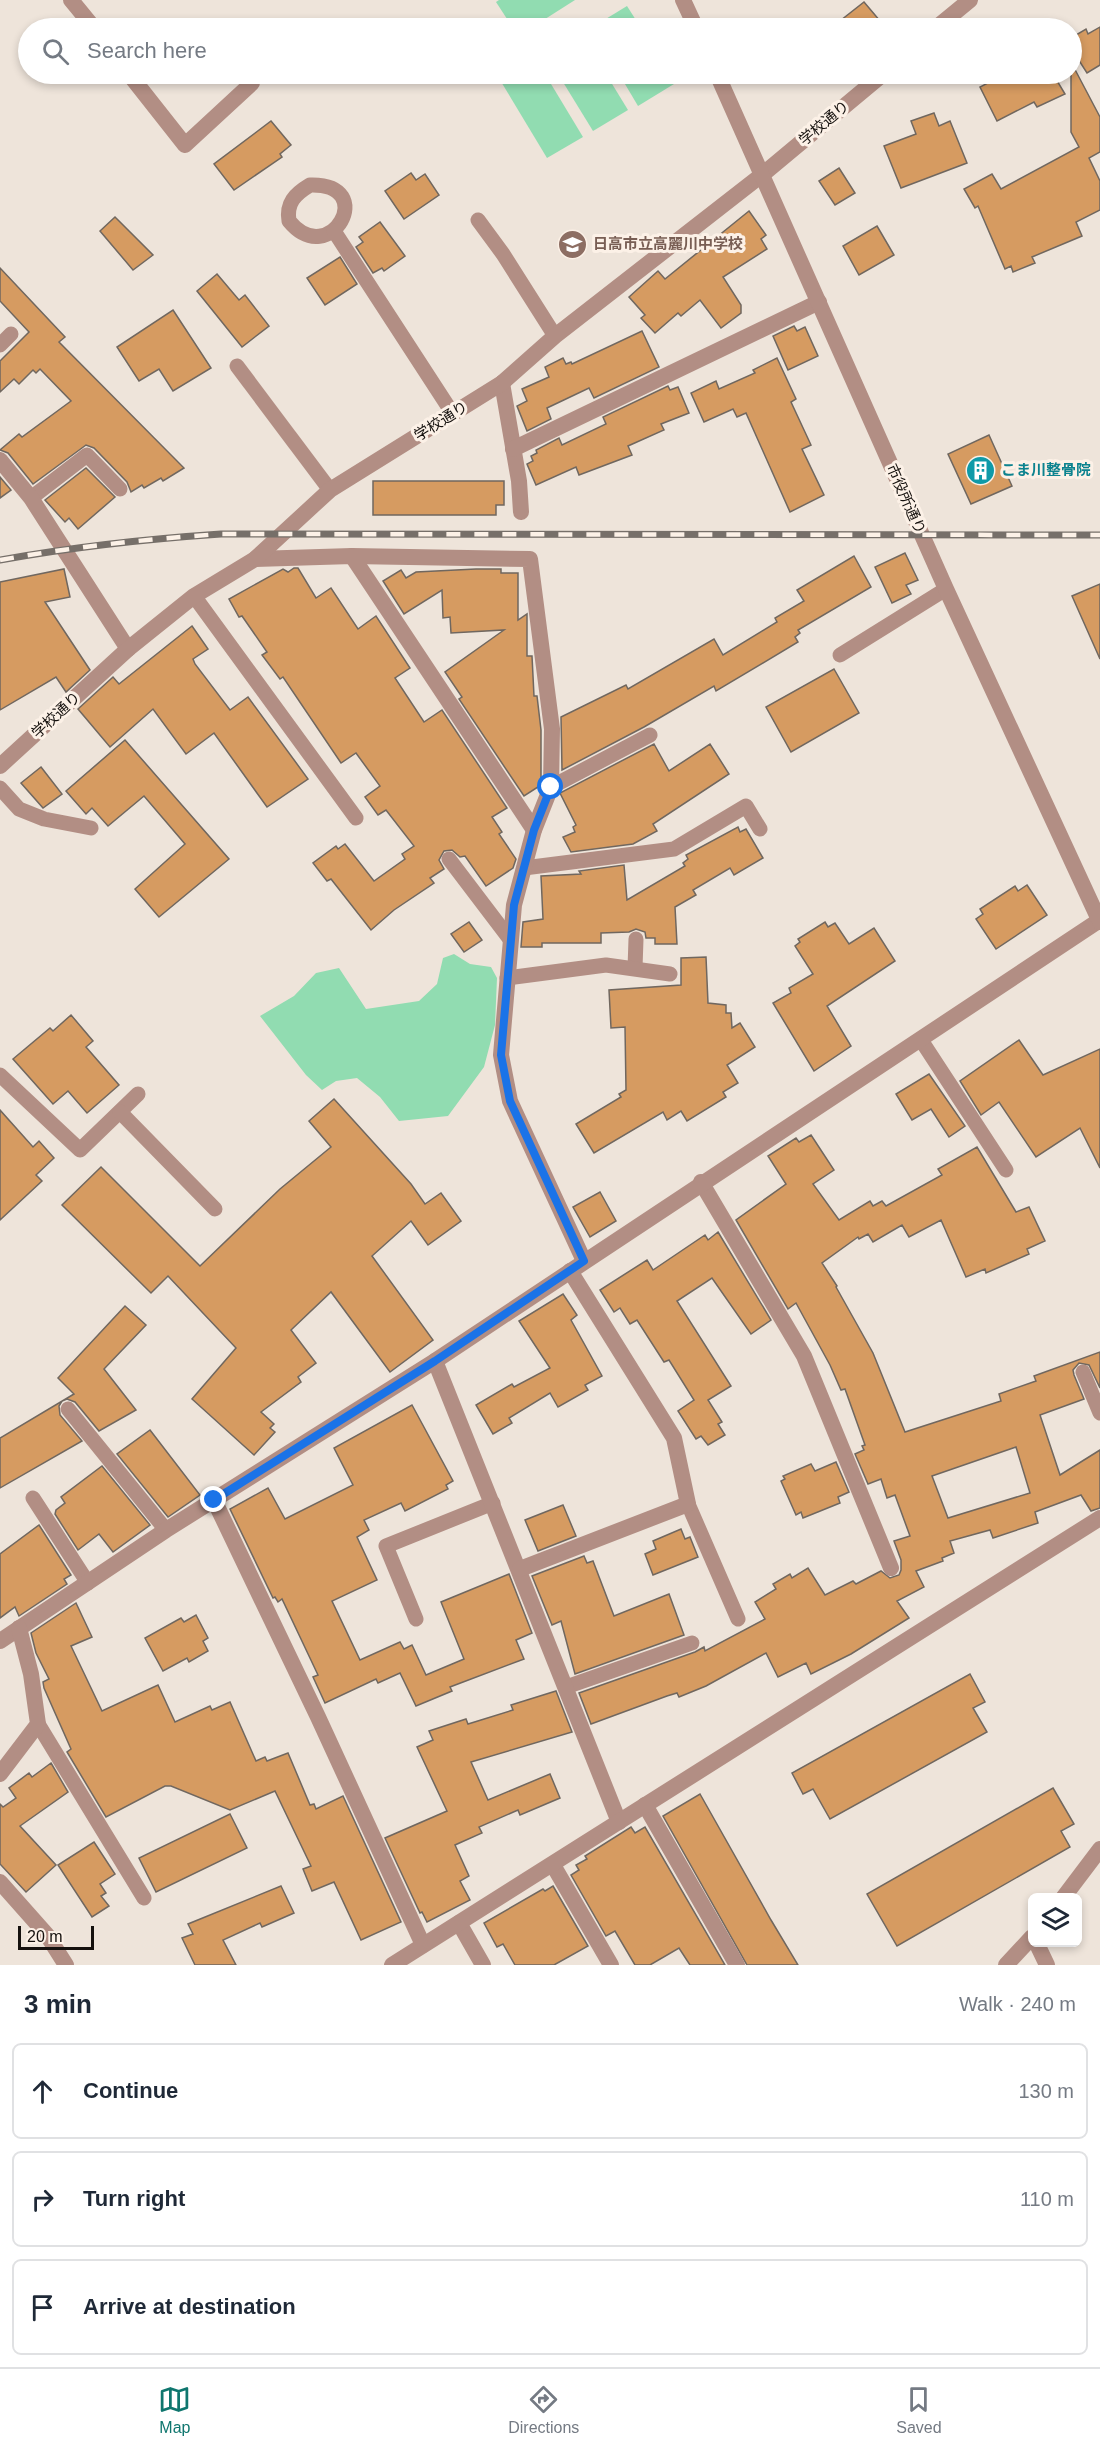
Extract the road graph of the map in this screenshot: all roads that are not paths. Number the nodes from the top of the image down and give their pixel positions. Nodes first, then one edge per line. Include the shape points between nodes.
1 (71, 0) edge
2 (682, 0) edge
3 (970, 0) edge
4 (86, 18) edge
5 (691, 18) edge
6 (948, 18) edge
7 (137, 84) edge
8 (251, 84) edge
9 (722, 84) edge
10 (871, 84) edge
11 (763, 174) junction
12 (478, 220) dead end
13 (334, 231) dead end
14 (819, 302) junction
15 (555, 336) junction
16 (237, 366) dead end
17 (502, 383) junction
18 (453, 414) junction
19 (513, 448) junction
20 (0, 460) edge
21 (120, 489) dead end
22 (330, 490) junction
23 (31, 498) junction
24 (521, 513) dead end
25 (352, 556) junction
26 (255, 559) junction
27 (946, 589) junction
28 (194, 596) junction
29 (128, 648) junction
30 (840, 655) dead end
31 (650, 735) dead end
32 (2, 761) edge
33 (551, 787) junction
34 (0, 788) edge
35 (356, 818) dead end
36 (91, 828) dead end
37 (760, 829) dead end
38 (534, 830) junction
39 (448, 859) dead end
40 (524, 868) junction
41 (1100, 921) edge
42 (509, 938) junction
43 (636, 939) dead end
44 (635, 968) junction
45 (670, 974) dead end
46 (507, 978) junction
47 (921, 1040) junction
48 (0, 1075) edge
49 (138, 1094) dead end
50 (120, 1112) junction
51 (1006, 1170) dead end
52 (701, 1182) junction
53 (215, 1209) dead end
54 (584, 1261) junction
55 (570, 1271) junction
56 (435, 1361) junction
57 (1083, 1372) dead end
58 (68, 1409) dead end
59 (1100, 1413) edge
60 (33, 1498) dead end
61 (214, 1500) junction
62 (493, 1503) junction
63 (688, 1504) junction
64 (1100, 1518) edge
65 (166, 1530) junction
66 (891, 1568) dead end
67 (520, 1569) junction
68 (88, 1583) junction
69 (416, 1619) dead end
70 (738, 1619) dead end
71 (20, 1628) junction
72 (0, 1641) edge
73 (692, 1643) dead end
74 (566, 1687) junction
75 (38, 1724) junction
76 (0, 1774) edge
77 (645, 1805) junction
78 (619, 1822) junction
79 (1100, 1849) edge
80 (553, 1865) junction
81 (0, 1882) edge
82 (1067, 1893) edge
83 (144, 1898) dead end
84 (459, 1923) junction
85 (1028, 1941) edge
86 (423, 1945) junction
87 (1038, 1947) edge
88 (66, 1965) edge
89 (392, 1965) edge
90 (483, 1965) edge
91 (611, 1965) edge
92 (737, 1965) edge
93 (1006, 1965) edge
94 (1047, 1965) edge

1 - 4 street
2 - 5 street
3 - 6 street
7 - 8 street via 185,145
9 - 11 street, 市役所通り
10 - 11 street, 学校通り
11 - 14 street, 市役所通り
11 - 15 street, 学校通り
12 - 15 lane
13 - 18 lane
14 - 19 street
14 - 27 street, 市役所通り
15 - 17 street, 学校通り
16 - 22 lane
17 - 18 street, 学校通り
17 - 19 street
18 - 22 street, 学校通り
19 - 24 street
20 - 23 street
21 - 23 lane via 87,455
22 - 26 street, 学校通り
23 - 29 street
25 - 26 street
25 - 33 street via 530,559 552,729
25 - 38 street
26 - 28 street, 学校通り
27 - 30 lane
27 - 41 street, 市役所通り
28 - 29 street, 学校通り
28 - 35 lane
29 - 32 street, 学校通り
31 - 33 lane
33 - 38 street
34 - 36 lane via 19,809 44,819
37 - 40 lane via 746,806 674,849
38 - 40 street
39 - 42 lane
40 - 42 street
41 - 47 street
42 - 46 street
43 - 44 lane
44 - 45 lane
44 - 46 lane via 606,965
46 - 54 street via 501,1055 510,1101
47 - 51 lane
47 - 52 street
48 - 50 lane via 80,1150
49 - 50 lane
50 - 53 lane
52 - 54 street
52 - 66 street via 804,1356
54 - 55 street
55 - 56 street
55 - 63 street via 674,1438
56 - 61 street
56 - 62 street
57 - 59 lane
58 - 65 lane
60 - 68 lane
61 - 65 street
61 - 86 street
62 - 67 street
62 - 69 lane via 386,1546
63 - 67 street
63 - 70 lane
64 - 77 street
65 - 68 street
67 - 74 street
68 - 71 street
71 - 72 street
71 - 75 street
73 - 74 lane
74 - 78 street
75 - 76 street
75 - 83 lane
77 - 78 street
77 - 92 street
78 - 80 street
79 - 82 street
80 - 84 street
80 - 91 street
81 - 88 street via 47,1935
84 - 86 street
84 - 90 street
85 - 93 street
86 - 89 street
87 - 94 street

